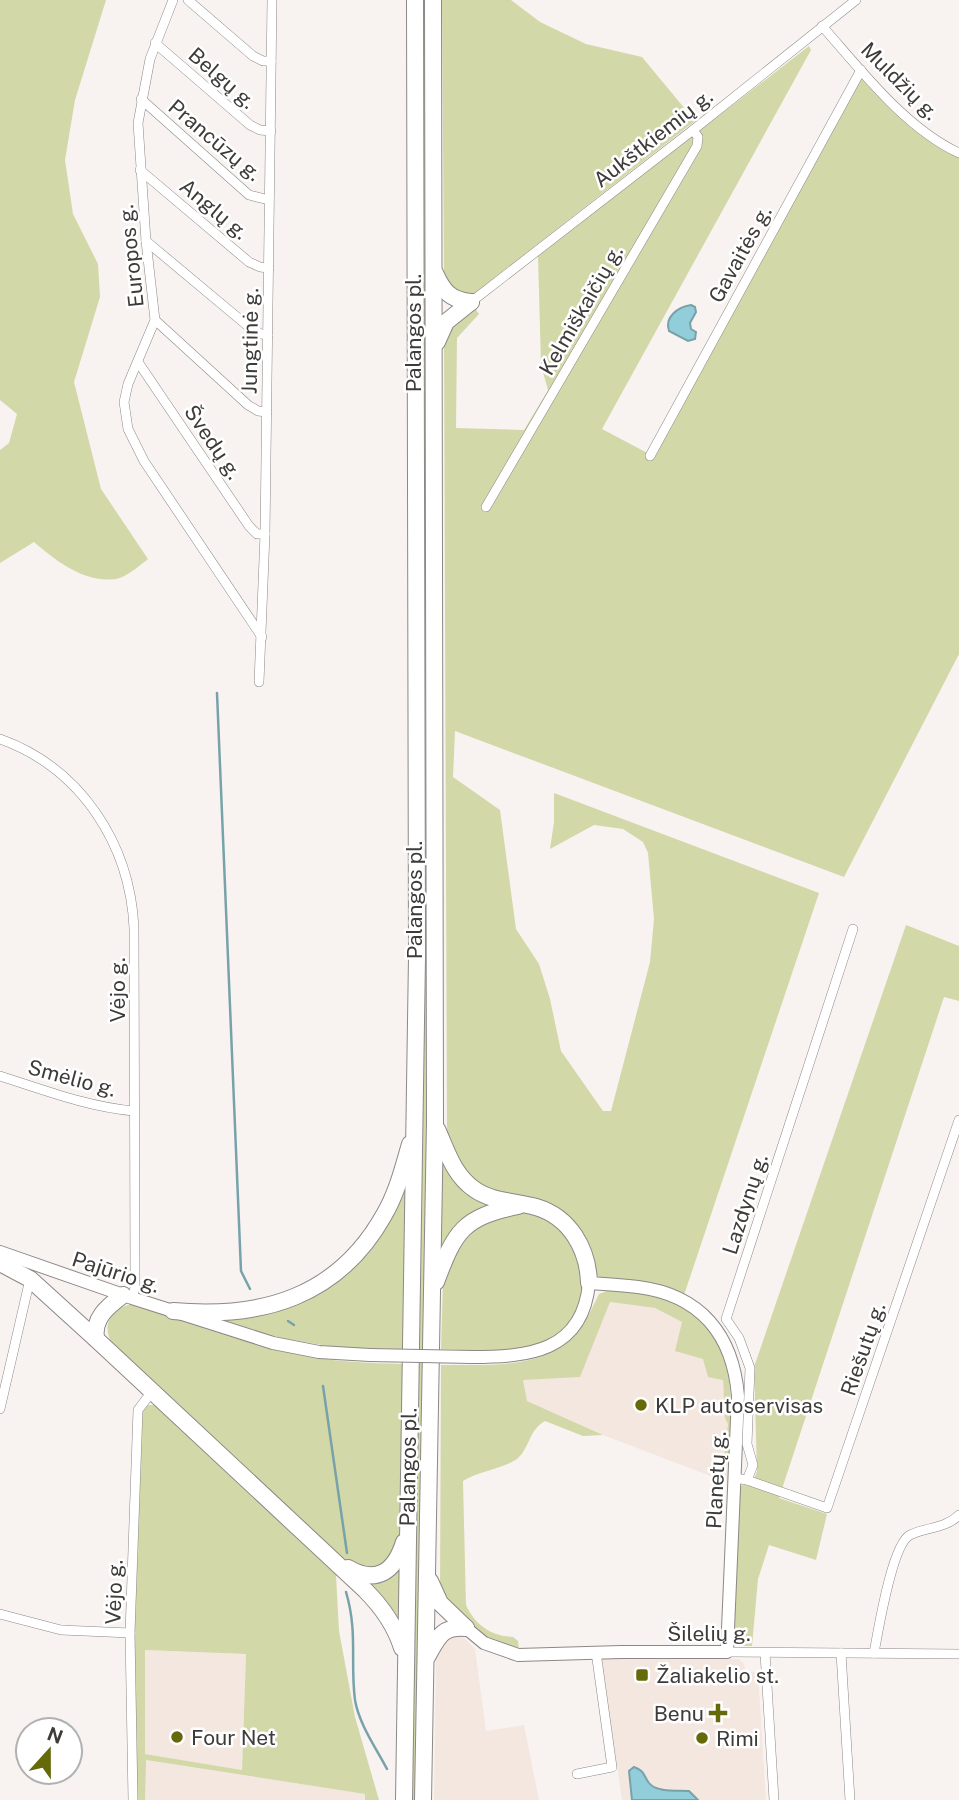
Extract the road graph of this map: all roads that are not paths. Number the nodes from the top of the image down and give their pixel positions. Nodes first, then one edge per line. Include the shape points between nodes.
1 (173, 0) edge
2 (188, 0) edge
3 (272, 0) edge
4 (415, 0) edge
5 (433, 0) edge
6 (856, 0) edge
7 (822, 26) junction
8 (155, 43) junction
9 (271, 61) junction
10 (861, 70) junction
11 (141, 99) junction
12 (694, 130) junction
13 (271, 131) junction
14 (959, 153) edge
15 (140, 170) junction
16 (269, 200) junction
17 (146, 241) junction
18 (268, 268) junction
19 (434, 270) junction
20 (471, 302) junction
21 (155, 320) junction
22 (268, 335) junction
23 (434, 348) junction
24 (138, 362) junction
25 (267, 412) junction
26 (650, 456) dead end
27 (486, 507) dead end
28 (265, 534) junction
29 (262, 638) junction
30 (260, 682) dead end
31 (0, 740) edge
32 (853, 929) dead end
33 (0, 1076) edge
34 (134, 1111) junction
35 (959, 1120) edge
36 (435, 1122) junction
37 (416, 1125) junction
38 (522, 1205) junction
39 (0, 1252) edge
40 (0, 1260) edge
41 (47, 1269) junction
42 (30, 1279) junction
43 (589, 1283) junction
44 (432, 1294) junction
45 (127, 1297) junction
46 (173, 1311) junction
47 (96, 1339) junction
48 (153, 1390) junction
49 (0, 1409) edge
50 (741, 1479) junction
51 (959, 1515) edge
52 (409, 1527) junction
53 (334, 1560) junction
54 (427, 1574) junction
55 (0, 1614) edge
56 (466, 1628) junction
57 (130, 1633) junction
58 (596, 1652) junction
59 (727, 1652) junction
60 (765, 1653) junction
61 (841, 1653) junction
62 (874, 1653) junction
63 (959, 1654) edge
64 (425, 1660) junction
65 (407, 1663) junction
66 (577, 1774) dead end
67 (132, 1800) edge
68 (404, 1800) edge
69 (423, 1800) edge
70 (774, 1800) edge
71 (850, 1800) edge

1 - 8 street, Europos g.
2 - 9 street via 253,56
3 - 9 street, Jungtinė g.
4 - 37 highway, Palangos pl.
5 - 19 highway, Palangos pl.
6 - 7 street, Aukštkiemių g.
7 - 10 street, Muldžių g.
7 - 12 street, Aukštkiemių g.
8 - 11 street, Europos g.
8 - 13 street, Belgų g. via 250,125
9 - 13 street, Jungtinė g.
10 - 14 street, Muldžių g. via 926,134
10 - 26 street, Gavaitės g.
11 - 15 street, Europos g.
11 - 16 street, Prancūzų g. via 249,195
12 - 20 street, Aukštkiemių g.
12 - 27 street, Kelmiškaičių g. via 697,146
13 - 16 street, Jungtinė g.
15 - 17 street, Europos g.
15 - 18 street, Anglų g. via 249,262
16 - 18 street, Jungtinė g.
17 - 21 street, Europos g.
17 - 22 street via 249,327
18 - 22 street, Jungtinė g.
19 - 20 highway via 449,296
19 - 23 highway, Palangos pl.
20 - 23 highway via 446,322
21 - 24 street, Europos g.
21 - 25 street via 248,405
22 - 25 street, Jungtinė g.
23 - 36 highway, Palangos pl.
24 - 28 street, Švedų g. via 249,526 257,534
24 - 29 street, Europos g. via 124,402 134,445
25 - 28 street, Jungtinė g.
28 - 29 street, Jungtinė g.
29 - 30 street, Jungtinė g.
31 - 34 street, Vėjo g. via 34,754 61,774 90,803 120,856 133,910
32 - 50 street, Lazdynų g. via 726,1319 750,1368 747,1444 752,1465
33 - 34 street, Smėlio g. via 81,1102
34 - 45 street, Vėjo g. via 135,1277
35 - 50 street, Riešutų g. via 827,1508
36 - 38 highway via 454,1167 467,1183 492,1198
36 - 44 highway, Palangos pl.
37 - 46 highway via 384,1216 369,1239 332,1275 270,1307
37 - 52 highway, Palangos pl.
38 - 43 highway via 545,1211 569,1228 584,1252
38 - 44 highway via 483,1214 460,1231
39 - 41 main road, Pajūrio g.
40 - 41 main road, Pajūrio g.
40 - 42 highway
41 - 45 main road, Pajūrio g.
42 - 47 highway
42 - 49 street
43 - 46 main road, Pajūrio g., bridge via 579,1317 565,1336 526,1355 328,1353 292,1348
43 - 50 main road, Planetų g. via 638,1287 680,1299 697,1310 722,1338 732,1357 738,1396
44 - 54 highway, Palangos pl.
45 - 46 main road, Pajūrio g.
45 - 47 highway via 100,1318
47 - 48 highway
48 - 53 highway
48 - 57 street, Vėjo g. via 138,1410
50 - 59 main road, Planetų g.
51 - 62 street via 940,1527 911,1534 900,1544
52 - 53 highway via 397,1560 380,1574 357,1573
52 - 65 highway, Palangos pl.
53 - 65 highway via 380,1606 397,1631
54 - 56 highway via 440,1603
54 - 64 highway, Palangos pl.
55 - 57 street via 61,1630
56 - 58 main road, Šilelių g. via 484,1643 518,1655
56 - 64 highway via 450,1628 440,1634
57 - 67 street, Vėjo g.
58 - 59 main road, Šilelių g.
58 - 66 street via 611,1767
59 - 60 street, Šilelių g.
60 - 61 street, Šilelių g.
60 - 70 street
61 - 62 street, Šilelių g.
61 - 71 street
62 - 63 street, Šilelių g.
64 - 69 highway, Palangos pl.
65 - 68 highway, Palangos pl.

